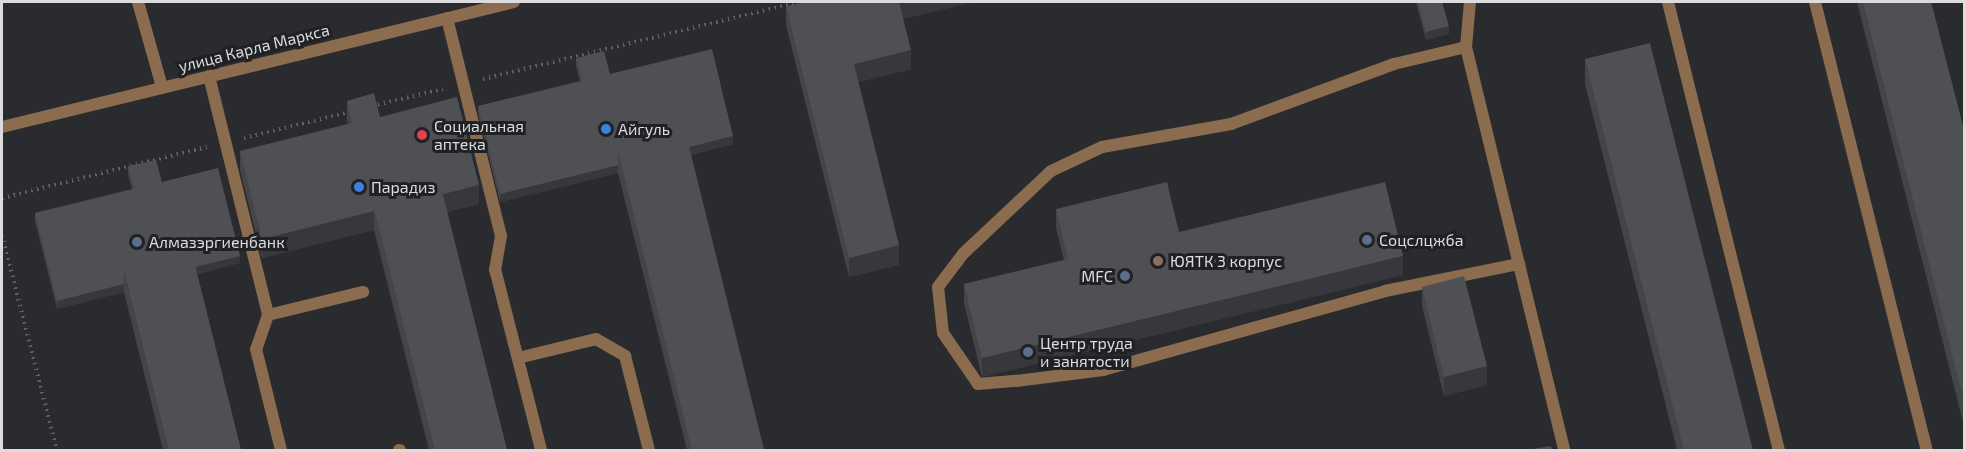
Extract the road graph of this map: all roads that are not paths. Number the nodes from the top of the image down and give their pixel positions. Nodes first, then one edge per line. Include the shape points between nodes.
1 (138, 2) edge
2 (511, 2) edge
3 (1470, 2) edge
4 (1668, 2) edge
5 (1815, 2) edge
6 (447, 18) junction
7 (1466, 47) junction
8 (209, 76) junction
9 (162, 87) junction
10 (2, 127) edge
11 (1519, 264) junction
12 (363, 291) dead end
13 (268, 315) junction
14 (518, 358) junction
15 (281, 450) edge
16 (541, 450) edge
17 (649, 450) edge
18 (1564, 450) edge
19 (1779, 450) edge
20 (1927, 450) edge

1 - 9 street
2 - 6 street, улица Карла Маркса
3 - 7 street
4 - 19 street
5 - 20 street
6 - 8 street, улица Карла Маркса
6 - 14 street via 501,236 495,269
7 - 11 street
7 - 11 street via 1394,64 1231,124 1102,147 1051,171 963,254 938,288 943,333 978,384 1016,381 1103,370 1385,291
8 - 9 street, улица Карла Маркса
8 - 13 street
9 - 10 street, улица Карла Маркса
11 - 18 street
12 - 13 street
13 - 15 street via 256,349
14 - 16 street
14 - 17 street via 596,339 625,356

